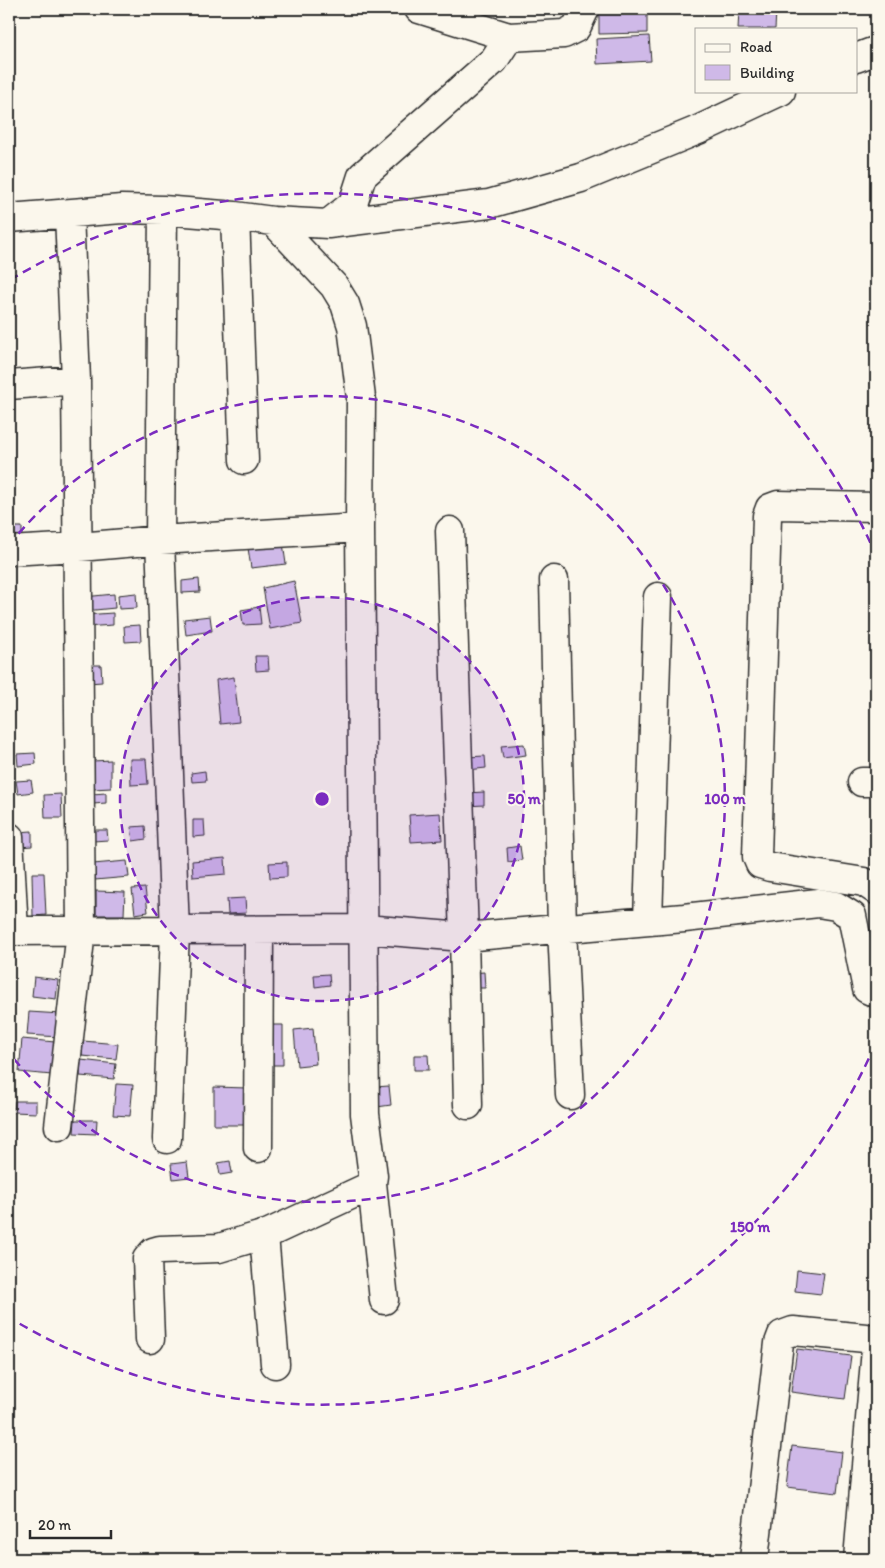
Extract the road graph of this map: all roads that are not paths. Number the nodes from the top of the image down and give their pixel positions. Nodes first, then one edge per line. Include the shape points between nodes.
1 (419, 9) edge
2 (585, 9) edge
3 (509, 37) junction
4 (876, 52) edge
5 (858, 57) edge
6 (779, 92) edge
7 (163, 210) junction
8 (68, 214) junction
9 (235, 216) junction
10 (9, 218) edge
11 (273, 221) junction
12 (328, 224) junction
13 (76, 380) junction
14 (9, 385) edge
15 (244, 460) dead end
16 (876, 507) edge
17 (360, 528) junction
18 (450, 531) dead end
19 (160, 540) junction
20 (78, 547) junction
21 (9, 551) edge
22 (554, 580) dead end
23 (658, 597) dead end
24 (9, 837) edge
25 (876, 890) edge
26 (648, 921) junction
27 (562, 928) junction
28 (364, 929) junction
29 (259, 930) junction
30 (12, 931) edge
31 (81, 931) junction
32 (176, 931) junction
33 (464, 936) junction
34 (876, 993) edge
35 (570, 1095) dead end
36 (468, 1105) dead end
37 (59, 1126) dead end
38 (167, 1139) dead end
39 (258, 1148) dead end
40 (372, 1179) junction
41 (264, 1234) junction
42 (384, 1300) dead end
43 (150, 1339) dead end
44 (876, 1339) edge
45 (876, 1349) edge
46 (275, 1364) dead end
47 (754, 1559) edge
48 (858, 1559) edge

1 - 3 street
2 - 3 street via 576,28 564,34
3 - 12 street via 494,60 362,176 353,204
4 - 5 street
6 - 12 street via 698,130 581,178 489,204
7 - 8 street via 122,209
7 - 9 street
7 - 19 street
8 - 10 street
8 - 13 street
9 - 11 street
9 - 15 street
11 - 12 street
11 - 17 street via 334,286 346,304 361,398
13 - 14 street
13 - 20 street
16 - 25 street via 778,505 770,508 767,516 757,858 760,864 770,868 864,882
17 - 19 street
17 - 28 street
18 - 33 street
19 - 20 street
19 - 32 street
20 - 21 street
20 - 31 street
22 - 27 street
23 - 26 street
24 - 30 street
26 - 27 street
26 - 34 street via 818,903 836,906 852,916 866,989
27 - 33 street
27 - 35 street
28 - 29 street
28 - 33 street
28 - 40 street via 365,1114
29 - 32 street
29 - 39 street
30 - 31 street
31 - 32 street
31 - 37 street
32 - 38 street
33 - 36 street
40 - 41 street via 368,1187
40 - 42 street
41 - 43 street via 219,1248 153,1252 148,1259
41 - 46 street
44 - 47 street via 793,1331 782,1335
45 - 48 street

